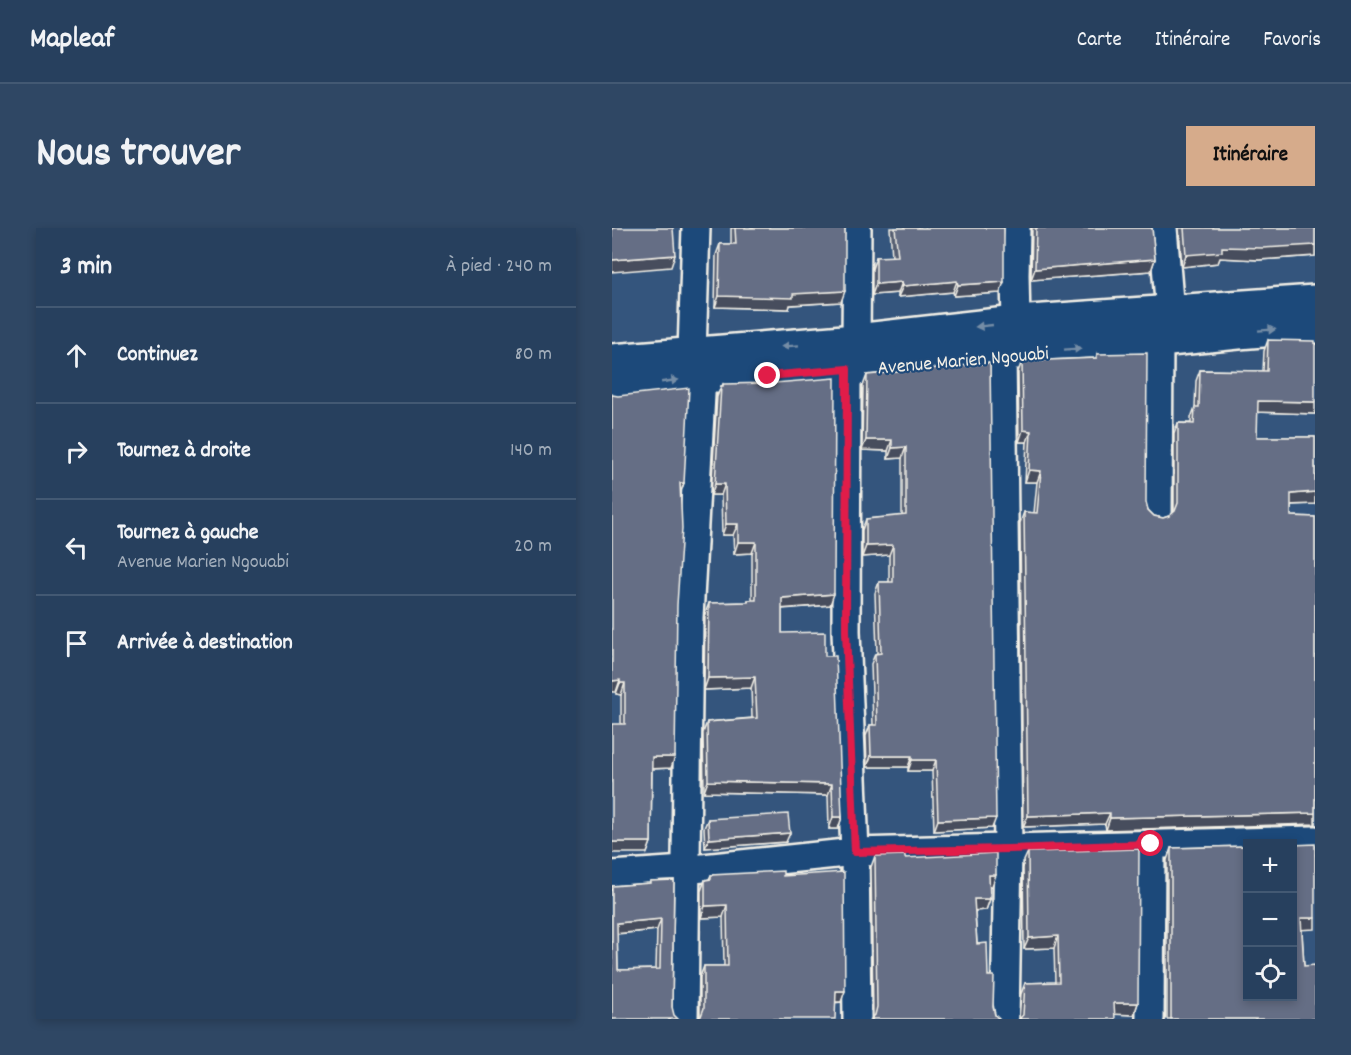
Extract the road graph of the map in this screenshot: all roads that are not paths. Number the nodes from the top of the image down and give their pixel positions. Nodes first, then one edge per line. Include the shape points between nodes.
1 (696, 228) edge
2 (857, 228) edge
3 (1016, 228) edge
4 (1163, 228) edge
5 (1315, 302) edge
6 (1016, 323) junction
7 (1165, 326) junction
8 (1315, 326) edge
9 (1002, 353) junction
10 (851, 355) junction
11 (612, 361) edge
12 (697, 365) junction
13 (612, 389) edge
14 (1158, 514) edge
15 (1315, 840) edge
16 (1151, 844) junction
17 (1008, 849) junction
18 (855, 852) junction
19 (684, 870) junction
20 (612, 875) edge
21 (684, 1019) edge
22 (856, 1019) edge
23 (1005, 1019) edge
24 (1150, 1019) edge

1 - 12 street
2 - 10 street
3 - 6 street
4 - 7 street
5 - 7 main road
6 - 7 main road
6 -> 10 main road
7 -> 8 main road, Avenue Marien Ngouabi
9 -> 7 main road, Avenue Marien Ngouabi via 1080,348
7 - 14 street
9 - 10 main road, Avenue Marien Ngouabi
9 - 17 street
10 - 12 main road, Avenue Marien Ngouabi via 768,376
10 - 18 street via 846,631
11 - 12 main road
13 -> 12 main road, Avenue Marien Ngouabi
12 - 19 street
15 - 16 street
16 - 17 street
16 - 24 street
17 - 18 street
17 - 23 street
18 - 19 street
18 - 22 street
19 - 20 street
19 - 21 street

